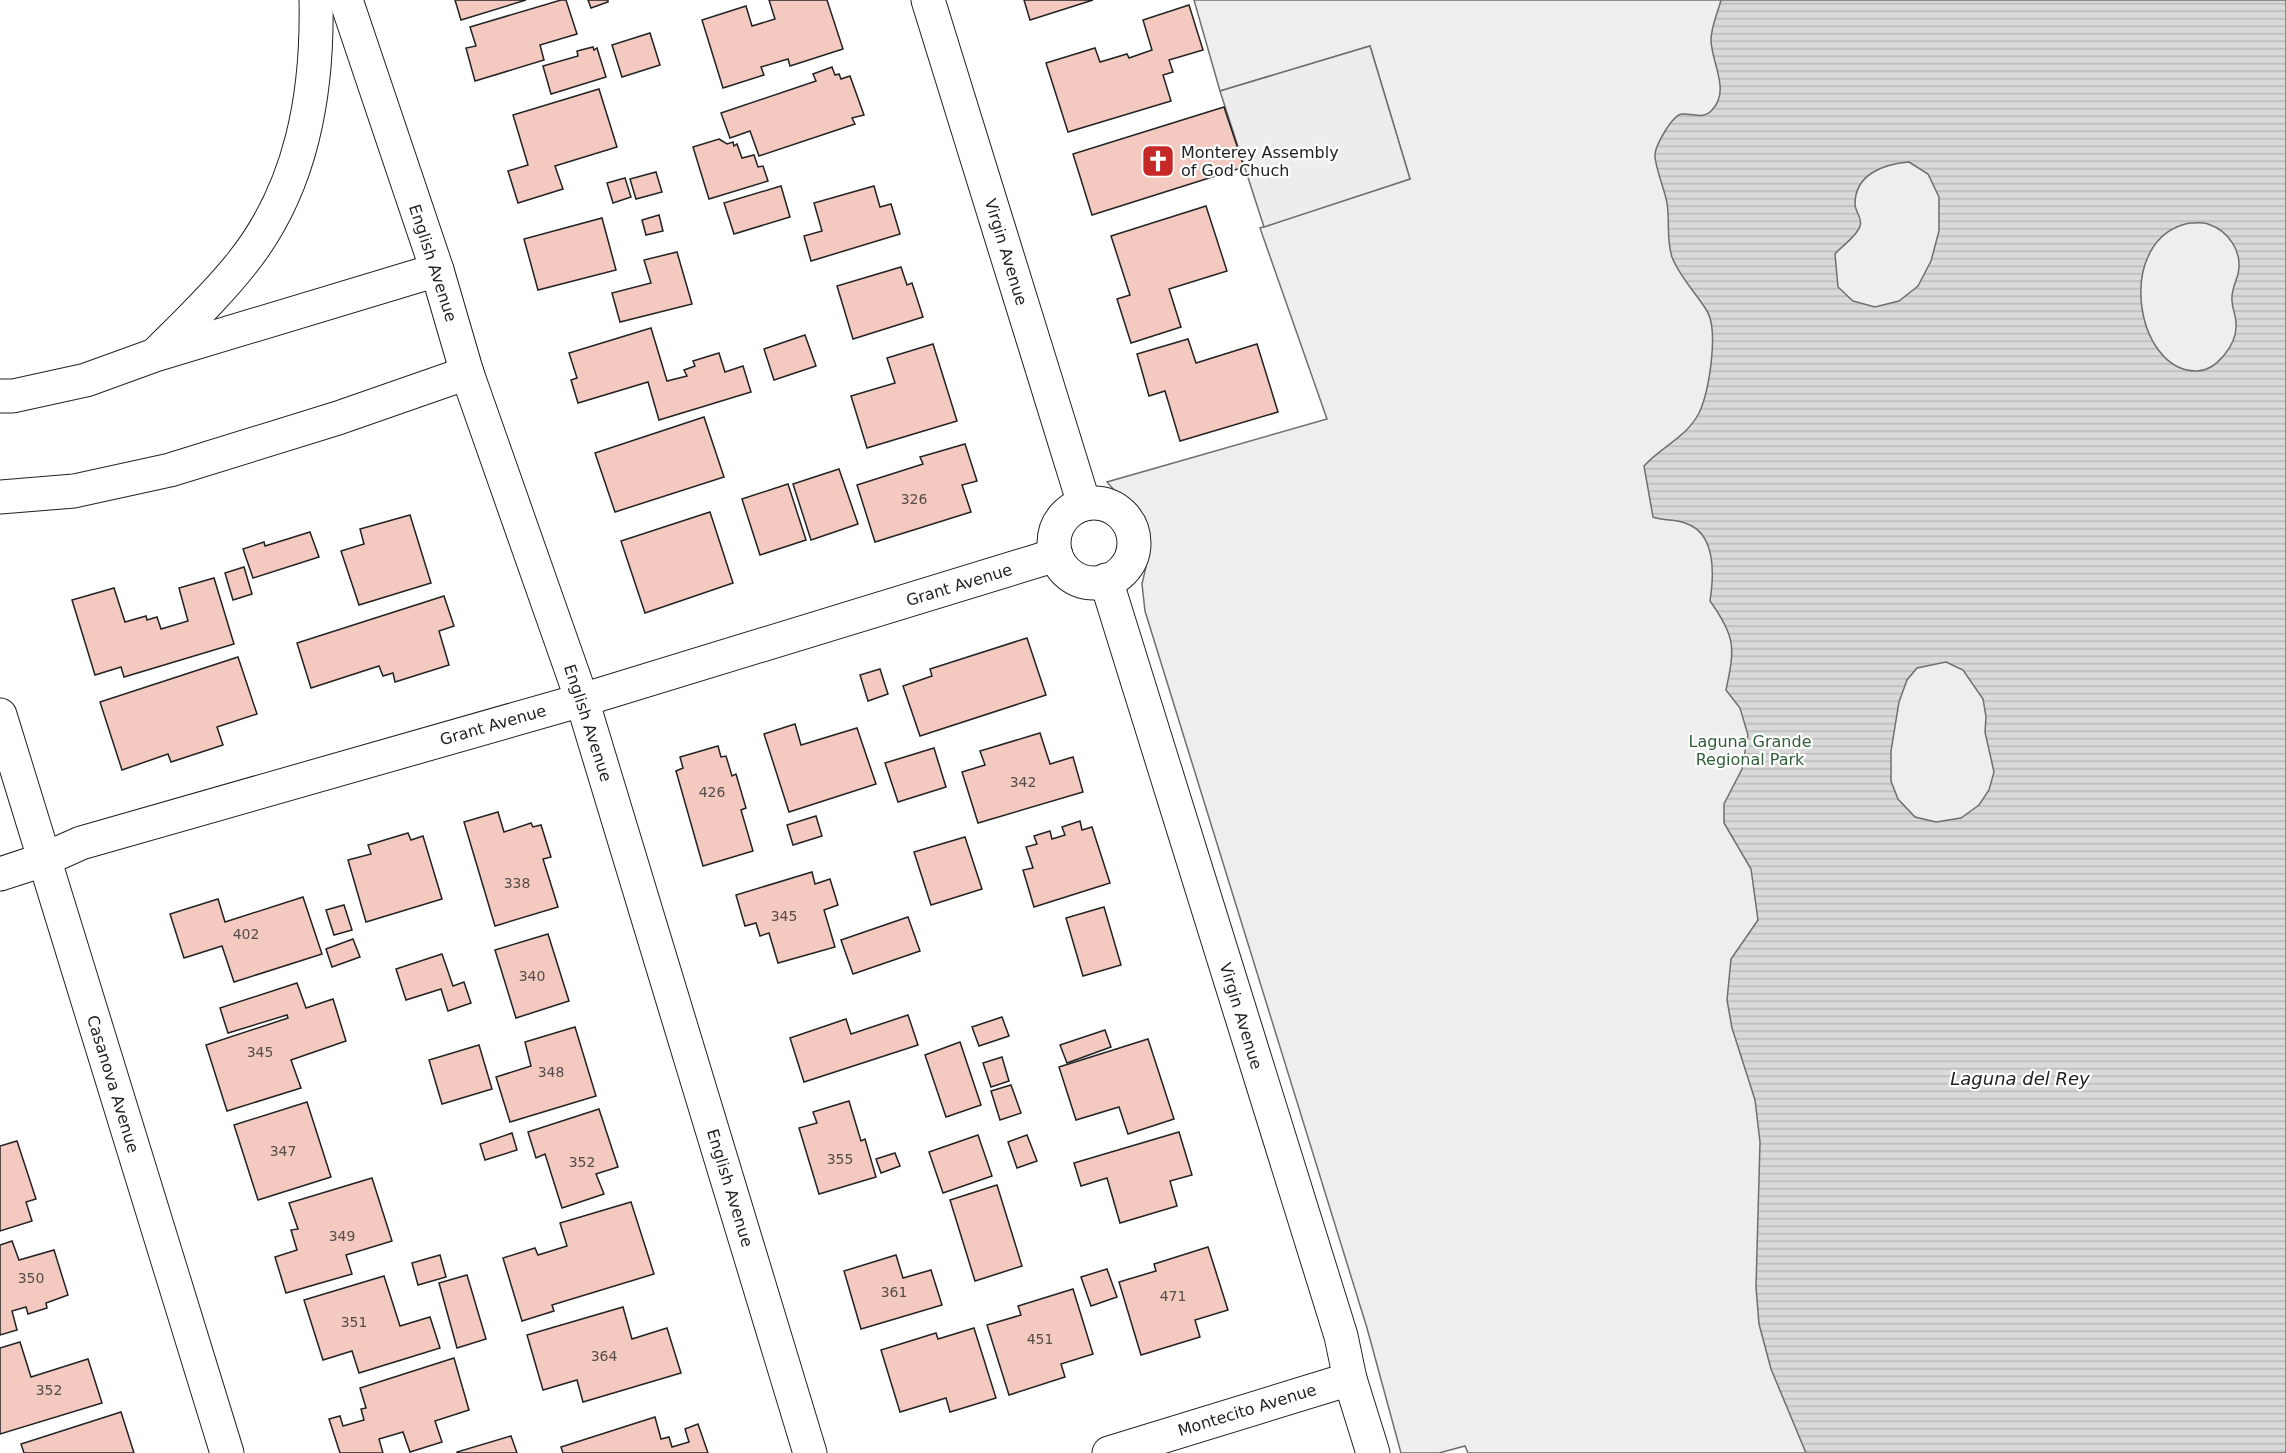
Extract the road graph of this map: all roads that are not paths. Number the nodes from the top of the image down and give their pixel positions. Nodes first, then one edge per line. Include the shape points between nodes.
1 (316, 0) edge
2 (346, 0) edge
3 (928, 0) edge
4 (437, 270) junction
5 (155, 355) junction
6 (467, 373) junction
7 (0, 396) edge
8 (0, 497) edge
9 (1084, 504) junction
10 (1056, 555) junction
11 (1106, 580) junction
12 (582, 700) junction
13 (0, 715) edge
14 (43, 860) junction
15 (0, 874) edge
16 (1350, 1379) junction
17 (227, 1453) edge
18 (810, 1453) edge
19 (1110, 1453) edge
20 (1373, 1453) edge

1 - 5 main road via 317,32 308,120 291,178 244,261 215,296
2 - 4 main road, English Avenue
3 - 9 main road, Virgin Avenue
4 - 5 main road
4 - 6 main road, English Avenue
5 - 7 main road via 86,380
6 - 8 main road via 170,470 74,491
6 - 12 main road, English Avenue
9 - 10 main road via 1062,518 1054,542
9 - 11 main road via 1097,503 1122,514 1134,538 1127,564
10 - 11 main road via 1062,566 1082,581
10 - 12 main road, Grant Avenue
11 - 16 main road, Virgin Avenue via 1341,1336
12 - 14 main road, Grant Avenue via 81,843
12 - 18 main road, English Avenue
13 - 14 main road, Casanova Avenue
14 - 15 main road, Grant Avenue
14 - 17 main road, Casanova Avenue
16 - 19 main road, Montecito Avenue
16 - 20 main road, Virgin Avenue

